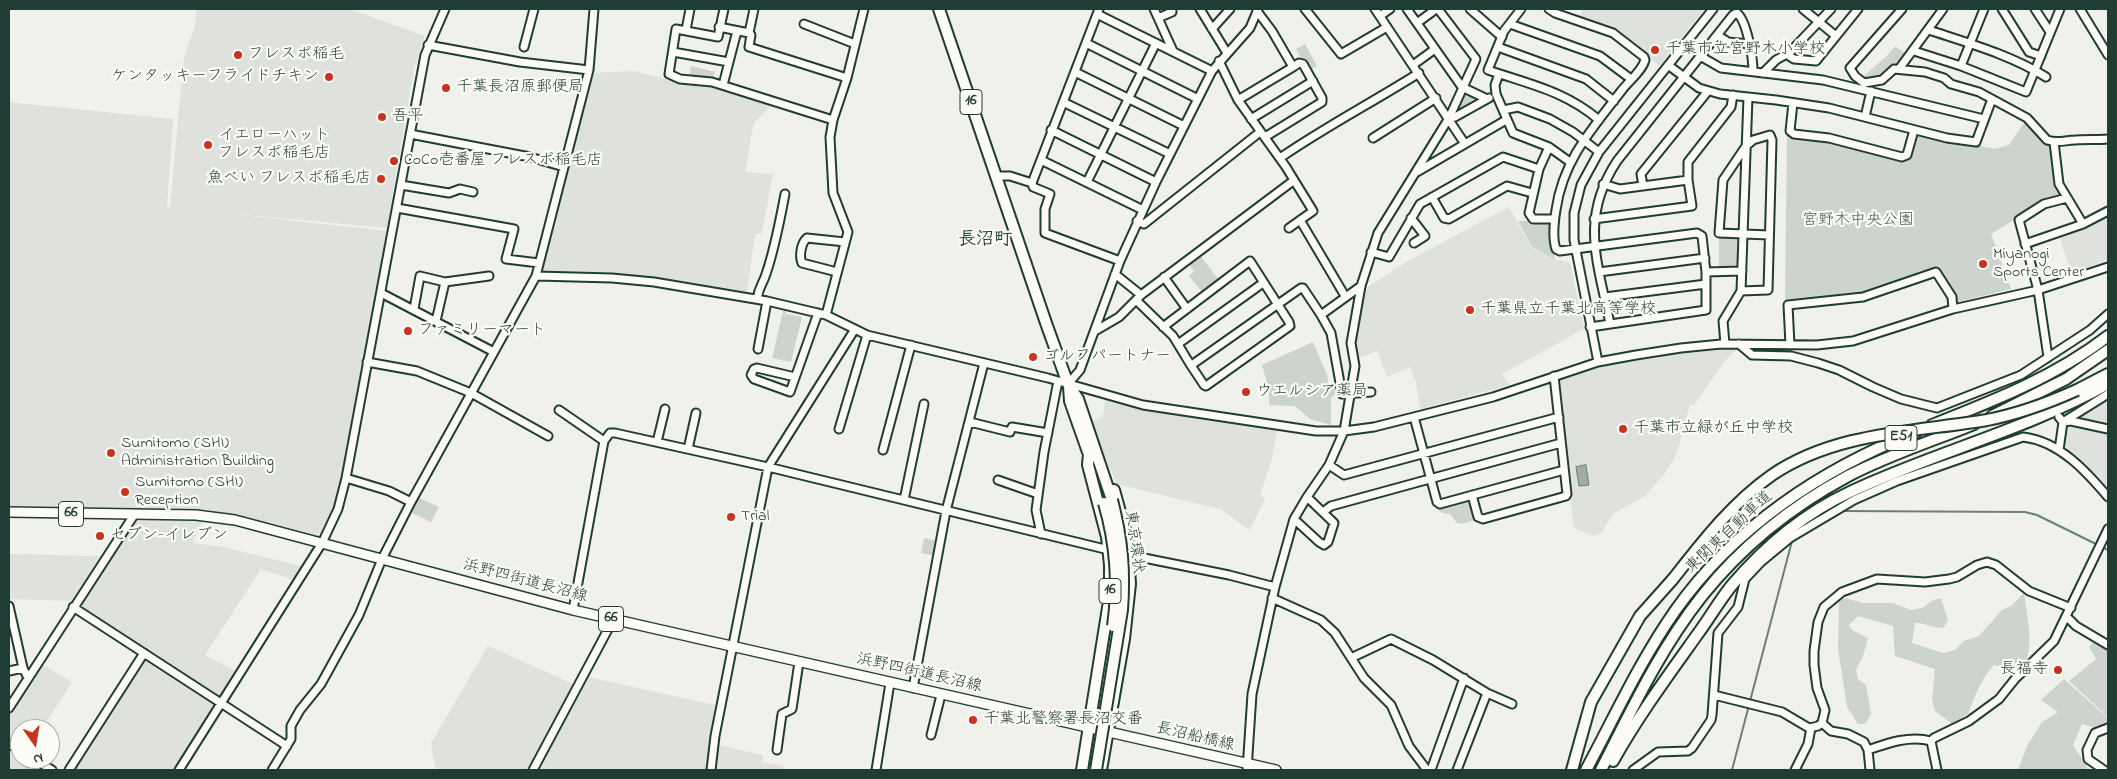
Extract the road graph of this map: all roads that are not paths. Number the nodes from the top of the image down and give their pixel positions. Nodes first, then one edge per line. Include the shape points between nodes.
1 (445, 9) edge
2 (534, 9) edge
3 (594, 9) edge
4 (690, 9) edge
5 (724, 9) edge
6 (754, 9) edge
7 (864, 9) edge
8 (938, 9) edge
9 (1154, 9) edge
10 (1172, 9) edge
11 (1200, 9) edge
12 (1230, 9) edge
13 (1305, 9) edge
14 (1375, 9) edge
15 (1390, 9) edge
16 (1407, 9) edge
17 (1437, 9) edge
18 (1520, 9) edge
19 (1549, 9) edge
20 (1713, 9) edge
21 (1803, 9) edge
22 (1831, 9) edge
23 (1858, 9) edge
24 (1902, 9) edge
25 (1943, 9) edge
26 (1984, 9) edge
27 (2002, 9) edge
28 (2036, 9) edge
29 (2060, 9) edge
30 (2080, 9) edge
31 (1257, 10) edge
32 (1476, 10) edge
33 (1098, 11) edge
34 (1380, 16) junction
35 (1158, 18) junction
36 (1819, 22) junction
37 (1417, 23) junction
38 (804, 24) dead end
39 (1510, 24) junction
40 (719, 27) junction
41 (1387, 27) junction
42 (1212, 29) junction
43 (686, 30) junction
44 (1929, 30) junction
45 (737, 31) junction
46 (2050, 32) junction
47 (749, 33) junction
48 (1717, 35) junction
49 (1836, 36) junction
50 (1502, 37) junction
51 (1086, 43) junction
52 (1156, 43) junction
53 (856, 44) junction
54 (1749, 44) junction
55 (1969, 44) junction
56 (428, 45) junction
57 (524, 47) dead end
58 (1498, 47) junction
59 (1435, 49) junction
60 (1914, 51) junction
61 (673, 52) junction
62 (1174, 52) junction
63 (1227, 53) junction
64 (1786, 54) junction
65 (2108, 55) edge
66 (1700, 56) junction
67 (2041, 56) junction
68 (1220, 61) junction
69 (729, 62) junction
70 (1413, 65) junction
71 (1668, 65) junction
72 (1961, 66) junction
73 (1292, 67) junction
74 (1899, 69) junction
75 (588, 70) junction
76 (1212, 70) junction
77 (2035, 70) junction
78 (1142, 71) junction
79 (1075, 72) junction
80 (1753, 72) junction
81 (1419, 73) junction
82 (1763, 73) junction
83 (1499, 74) junction
84 (1683, 76) junction
85 (2046, 77) dead end
86 (847, 78) junction
87 (1631, 79) junction
88 (1313, 81) junction
89 (723, 85) junction
90 (1462, 87) junction
91 (1871, 90) junction
92 (1708, 91) junction
93 (1496, 94) junction
94 (1733, 96) junction
95 (1748, 97) junction
96 (1198, 98) junction
97 (1436, 98) junction
98 (1487, 98) junction
99 (1129, 99) junction
100 (1992, 99) junction
101 (1238, 100) junction
102 (1614, 101) junction
103 (1063, 102) junction
104 (1793, 103) junction
105 (1502, 110) junction
106 (1865, 117) junction
107 (1449, 118) junction
108 (1251, 119) junction
109 (1984, 119) junction
110 (833, 120) junction
111 (1506, 120) junction
112 (1599, 120) junction
113 (1184, 126) junction
114 (1115, 127) junction
115 (1051, 130) junction
116 (1914, 130) junction
117 (410, 134) junction
118 (1262, 135) junction
119 (1372, 138) dead end
120 (2108, 138) edge
121 (1583, 140) junction
122 (2054, 142) junction
123 (1465, 144) junction
124 (1746, 146) junction
125 (1549, 147) junction
126 (1598, 152) junction
127 (1170, 154) junction
128 (1101, 155) junction
129 (1280, 158) junction
130 (1041, 160) junction
131 (1570, 162) junction
132 (564, 167) junction
133 (1539, 169) junction
134 (1417, 172) junction
135 (996, 176) junction
136 (1688, 180) junction
137 (1293, 181) junction
138 (1088, 182) junction
139 (1156, 182) junction
140 (1032, 183) junction
141 (1603, 184) junction
142 (401, 185) junction
143 (1643, 186) junction
144 (473, 192) dead end
145 (1532, 193) junction
146 (785, 194) dead end
147 (1432, 197) junction
148 (2067, 198) junction
149 (396, 208) junction
150 (1142, 210) junction
151 (2108, 211) edge
152 (1411, 218) junction
153 (1554, 219) junction
154 (1594, 219) junction
155 (1300, 220) junction
156 (1137, 221) junction
157 (2083, 224) junction
158 (1289, 228) dead end
159 (1744, 233) junction
160 (1769, 235) junction
161 (845, 242) junction
162 (1414, 243) dead end
163 (2025, 244) junction
164 (1594, 246) junction
165 (1575, 248) junction
166 (1371, 252) junction
167 (1705, 258) junction
168 (1120, 261) junction
169 (539, 263) junction
170 (2108, 267) edge
171 (1742, 271) junction
172 (837, 272) junction
173 (1599, 272) junction
174 (1706, 272) junction
175 (1115, 274) junction
176 (489, 276) dead end
177 (536, 276) junction
178 (1164, 278) junction
179 (444, 282) junction
180 (1263, 283) junction
181 (1706, 284) junction
182 (1361, 286) junction
183 (2038, 290) junction
184 (1740, 291) junction
185 (381, 293) junction
186 (1345, 296) junction
187 (1139, 298) junction
188 (1605, 298) junction
189 (756, 299) junction
190 (767, 301) junction
191 (1277, 304) junction
192 (414, 309) junction
193 (1187, 309) junction
194 (1953, 309) junction
195 (822, 314) junction
196 (2108, 314) edge
197 (1320, 315) junction
198 (436, 321) junction
199 (1610, 324) junction
200 (1163, 327) junction
201 (1590, 327) junction
202 (855, 329) junction
203 (1095, 331) junction
204 (867, 335) junction
205 (2108, 336) edge
206 (1178, 344) junction
207 (1725, 344) junction
208 (1739, 344) junction
209 (1790, 345) junction
210 (911, 346) junction
211 (758, 349) dead end
212 (2108, 350) edge
213 (494, 352) junction
214 (2048, 357) junction
215 (368, 362) junction
216 (1598, 362) junction
217 (984, 363) junction
218 (1190, 364) junction
219 (2108, 374) edge
220 (1554, 376) junction
221 (795, 377) junction
222 (1058, 381) junction
223 (1068, 384) junction
224 (2108, 384) edge
225 (1371, 392) dead end
226 (471, 393) junction
227 (1350, 394) junction
228 (2108, 394) edge
229 (924, 404) dead end
230 (665, 409) dead end
231 (559, 410) dead end
232 (696, 413) dead end
233 (1414, 417) junction
234 (1558, 417) junction
235 (2061, 420) junction
236 (970, 422) junction
237 (839, 429) dead end
238 (2108, 429) edge
239 (1344, 431) junction
240 (1048, 433) junction
241 (548, 436) dead end
242 (604, 441) junction
243 (657, 442) junction
244 (1561, 443) junction
245 (688, 449) junction
246 (883, 450) dead end
247 (2059, 450) junction
248 (1092, 453) junction
249 (1424, 453) junction
250 (1329, 465) junction
251 (768, 467) junction
252 (1564, 470) junction
253 (346, 478) junction
254 (1430, 478) junction
255 (998, 480) dead end
256 (1038, 494) junction
257 (1472, 495) junction
258 (1307, 497) junction
259 (2108, 497) edge
260 (904, 500) junction
261 (411, 502) junction
262 (1108, 502) junction
263 (946, 511) junction
264 (9, 512) edge
265 (1323, 512) junction
266 (134, 515) junction
267 (1294, 520) junction
268 (2108, 529) edge
269 (1041, 534) junction
270 (322, 543) junction
271 (1109, 550) junction
272 (1129, 555) junction
273 (382, 559) junction
274 (1275, 587) junction
275 (1272, 598) junction
276 (9, 606) edge
277 (73, 607) junction
278 (2071, 608) junction
279 (573, 610) junction
280 (2067, 617) junction
281 (10, 619) edge
282 (613, 620) junction
283 (2108, 645) edge
284 (732, 647) junction
285 (144, 653) junction
286 (1351, 658) junction
287 (799, 662) junction
288 (23, 668) junction
289 (9, 671) edge
290 (28, 678) junction
291 (1464, 678) junction
292 (890, 683) junction
293 (913, 688) junction
294 (1486, 693) junction
295 (941, 695) junction
296 (1714, 695) junction
297 (221, 704) junction
298 (1512, 704) dead end
299 (9, 708) edge
300 (1822, 723) junction
301 (1811, 728) junction
302 (2108, 728) edge
303 (1090, 729) junction
304 (1108, 733) junction
305 (932, 735) dead end
306 (1930, 741) junction
307 (287, 746) junction
308 (777, 750) dead end
309 (1868, 750) junction
310 (1248, 768) edge
311 (70, 770) edge
312 (179, 770) edge
313 (272, 770) edge
314 (533, 770) edge
315 (711, 770) edge
316 (876, 770) edge
317 (1082, 770) edge
318 (1089, 770) edge
319 (1096, 770) edge
320 (1101, 770) edge
321 (1276, 770) edge
322 (1429, 770) edge
323 (1457, 770) edge
324 (1572, 770) edge
325 (1586, 770) edge
326 (1601, 770) edge
327 (1607, 770) edge
328 (1633, 770) edge
329 (1795, 770) edge
330 (1870, 770) edge
331 (1937, 770) edge
332 (2104, 770) edge

1 - 56 street
2 - 57 street
3 - 75 street
4 - 43 street
5 - 40 street
6 - 47 street
7 - 53 street
8 - 135 highway, 東京環状 / 16
9 - 35 street
10 - 35 street via 1172,12
11 - 42 street
12 - 42 street
13 - 41 street via 1341,54
14 - 34 street
15 - 34 street
16 - 37 street
17 - 37 street
17 - 90 street via 1476,59
18 - 39 street
19 - 87 street via 1613,33 1644,57 1645,63
20 - 71 street
21 - 36 street
22 - 36 street
23 - 49 street
24 - 74 street via 1850,68 1864,83 1882,80 1894,69
25 - 44 street
26 - 55 street
27 - 67 street via 2029,52
28 - 46 street
29 - 46 street
30 - 65 street
31 - 63 street via 1250,28
31 - 73 street
32 - 50 street
33 - 51 street
33 - 52 street
34 - 41 street
35 - 62 street
36 - 49 street
36 - 64 street
37 - 59 street
38 - 53 street
39 - 50 street
39 - 87 street via 1600,56
40 - 43 street via 718,37
40 - 45 street
41 - 70 street
42 - 63 street
43 - 61 street via 676,29
44 - 55 street
44 - 60 street
45 - 47 street
45 - 69 street
46 - 67 street
47 - 86 street via 749,47
48 - 54 street via 1728,42
48 - 54 street via 1736,13 1741,17
48 - 66 street
49 - 64 street via 1816,61 1794,59
50 - 58 street
51 - 78 street
51 - 79 street
52 - 62 street
52 - 78 street
53 - 86 street
54 - 80 street
55 - 72 street
55 - 77 street
56 - 75 street via 520,62
56 - 117 street
58 - 83 street via 1488,70
58 - 102 street via 1586,79
59 - 70 street
59 - 90 street
60 - 72 street
60 - 74 street
61 - 69 street
61 - 89 street via 669,74 680,79
62 - 76 street
63 - 68 street
64 - 82 street
66 - 80 street via 1721,68
66 - 84 street
67 - 77 street
68 - 76 street
68 - 101 street
69 - 89 street
70 - 81 street
71 - 84 street
71 - 126 street
72 - 77 street via 2026,92
73 - 88 street via 1303,64
73 - 101 street
74 - 100 street via 1944,78 1951,84
75 - 132 street
76 - 96 street
77 - 85 street
78 - 96 street
78 - 99 street
79 - 99 street
79 - 103 street
80 - 82 street
81 - 97 street
81 - 129 street
82 - 91 street
83 - 93 street
83 - 112 street via 1561,94
84 - 92 street
84 - 141 street
86 - 110 street
87 - 102 street
88 - 108 street
88 - 118 street via 1322,102
89 - 110 street
90 - 98 street
90 - 107 street
91 - 106 street
91 - 109 street
92 - 94 street
92 - 143 street via 1642,174
93 - 98 street
93 - 105 street
94 - 95 street
94 - 136 street via 1731,107 1688,162
95 - 104 street
95 - 124 street
96 - 113 street
97 - 107 street
97 - 119 street
98 - 107 street
99 - 113 street
99 - 114 street
100 - 109 street
100 - 122 street via 2027,118 2042,137
101 - 108 street
102 - 112 street
103 - 114 street
103 - 115 street
104 - 106 street
104 - 116 street via 1790,132 1794,134 1829,138 1902,157 1907,155
105 - 111 street
105 - 121 street via 1518,107 1562,125
106 - 116 street
107 - 123 street
107 - 134 street
108 - 118 street
109 - 116 street via 1976,142
110 - 161 street via 830,137 832,183 848,232
111 - 123 street
111 - 125 street via 1513,133
112 - 121 street
113 - 127 street
114 - 127 street
114 - 128 street
115 - 128 street
115 - 130 street
117 - 132 street via 530,157
117 - 142 street
118 - 129 street
118 - 156 street via 1144,224
120 - 122 street
121 - 126 street
121 - 131 street
122 - 148 street via 2059,184
123 - 134 street
124 - 159 street
124 - 159 street via 1722,180 1719,233
124 - 160 street via 1753,140 1770,135 1772,140
125 - 131 street
125 - 133 street
126 - 165 street via 1581,185 1574,213
127 - 139 street
128 - 138 street
128 - 139 street
129 - 137 street
130 - 138 street
130 - 140 street
131 - 153 street
132 - 169 street
133 - 145 street
133 - 147 street via 1503,157
134 - 166 street via 1378,233
135 - 140 street via 1010,176
135 - 223 highway, 東京環状 / 16
136 - 143 street
136 - 154 street via 1693,203 1690,208
137 - 155 street via 1313,211
137 - 178 street
138 - 150 street
139 - 150 street
140 - 168 street via 1033,187 1050,194 1044,209 1045,233
141 - 143 street via 1620,189
141 - 154 street
142 - 144 street via 449,193 460,189
142 - 149 street
145 - 147 street via 1507,186 1449,219 1444,218
145 - 153 street via 1530,216 1533,219
146 - 189 street via 767,273 759,285
147 - 152 street via 1420,204
148 - 157 street
148 - 163 street via 2044,204 2019,220
149 - 169 street via 514,229 506,259
149 - 185 street
150 - 156 street
151 - 157 street
152 - 162 street via 1425,236
152 - 166 street via 1389,256
153 - 165 street via 1556,249
154 - 164 street
155 - 158 street
155 - 186 street
156 - 168 street
157 - 163 street
159 - 160 street
159 - 171 street
160 - 184 street via 1768,290
161 - 172 street
161 - 172 street via 804,240 802,263
163 - 183 street
164 - 165 street
164 - 167 street via 1697,233 1702,236
164 - 173 street
165 - 201 street
166 - 182 street
167 - 173 street
167 - 174 street
168 - 175 street
169 - 177 street
170 - 183 street
171 - 174 street
171 - 184 street
172 - 195 street
173 - 188 street
174 - 181 street
175 - 187 street
175 - 203 street
176 - 179 street
177 - 189 street via 654,282
177 - 213 street
178 - 187 street
178 - 193 street
179 - 192 street via 420,276
179 - 198 street
180 - 191 street
180 - 193 street via 1250,261
180 - 206 street
181 - 188 street
181 - 199 street via 1707,308 1704,311
182 - 186 street
182 - 227 street via 1351,343 1355,366
183 - 194 street
183 - 214 street
184 - 207 street via 1723,321
185 - 192 street
185 - 215 street
186 - 197 street
187 - 200 street
187 - 203 street via 1119,317
188 - 199 street
189 - 190 street
190 - 195 street
190 - 211 street
191 - 197 street via 1303,288
191 - 218 street
191 - 218 street via 1289,322 1288,327 1206,386
192 - 198 street
193 - 200 street
194 - 209 street via 1853,341
194 - 209 street via 1952,297 1936,272 1863,297 1788,305
195 - 202 street
195 - 221 street
196 - 214 street via 2090,330
197 - 227 street via 1331,333 1342,394
198 - 213 street
199 - 201 street
200 - 206 street
201 - 216 street
202 - 204 street
202 - 251 street
203 - 223 street via 1080,370
204 - 210 street
204 - 237 street
205 - 325 highway, 東関東自動車道 / E51 via 2034,382 1844,464 1762,519 1711,567 1674,611 1617,708
206 - 218 street
207 - 208 street
207 - 216 street
208 - 209 street
208 - 214 street via 1752,355 1791,356 1818,363 1901,399 1937,408 2009,381
210 - 217 street
210 - 246 street
212 - 326 highway, 東関東自動車道 / E51 via 2066,379 2025,401 1850,475 1770,528 1720,576 1685,619 1657,664
213 - 226 street
215 - 226 street via 417,371
215 - 253 street
216 - 220 street
217 - 222 street
217 - 236 street
219 - 324 highway, bridge via 2077,390 2016,413 1989,420 1891,433 1820,450 1752,491 1729,511 1640,616 1591,702
220 - 233 street
220 - 234 street
221 - 221 street via 790,392 751,375 757,368
222 - 223 street
222 - 240 street
223 - 239 street via 1184,412 1296,429
223 - 248 highway, 東京環状 / 16 via 1078,399
224 - 327 highway via 2037,419 1848,493 1798,522 1768,546 1731,586 1638,716
225 - 227 street
226 - 241 street
226 - 261 street
227 - 239 street
228 - 235 street
229 - 260 street
230 - 243 street
231 - 242 street
232 - 245 street
233 - 239 street
233 - 249 street
234 - 244 street
234 - 249 street
235 - 238 street
235 - 247 street
236 - 240 street via 1010,432 1012,427
236 - 263 street
239 - 250 street
240 - 256 street
242 - 243 street via 610,433 615,433
242 - 279 street
243 - 245 street
244 - 252 street
244 - 254 street
245 - 251 street
247 - 259 street
247 - 296 street via 2031,438 2013,439 1875,490 1837,508 1790,538 1745,579 1738,607 1718,633
248 - 262 highway, 東京環状 / 16
248 - 271 highway, 16 via 1088,465
248 - 272 highway via 1102,461 1120,506
249 - 250 street via 1344,475
249 - 254 street
250 - 258 street
251 - 260 street
251 - 284 street
252 - 257 street
252 - 257 street via 1567,494 1564,498 1480,519
253 - 261 street via 389,491
253 - 270 street via 338,509
254 - 257 street via 1440,504
254 - 265 street via 1331,506
255 - 256 street
256 - 269 street via 1036,510
258 - 265 street
258 - 267 street
260 - 263 street
261 - 273 street
262 - 318 highway, 東京環状 / 16, bridge via 1116,593
262 - 319 highway, 東京環状 / 16, bridge via 1121,536 1124,584
263 - 269 street
263 - 293 street
264 - 266 main road, 浜野四街道長沼線 / 66
265 - 267 street via 1334,522 1327,544 1319,542
266 - 270 main road, 浜野四街道長沼線 / 66 via 214,517
266 - 277 street
267 - 274 street
268 - 278 street
269 - 271 street
270 - 273 main road, 浜野四街道長沼線 / 66
270 - 297 street
271 - 303 highway, 16 via 1109,613
272 - 274 street
272 - 304 highway via 1129,601
273 - 279 main road, 浜野四街道長沼線 / 66
273 - 307 street via 359,615 321,684 291,726 291,739
274 - 275 street
275 - 286 street via 1321,620 1335,633
275 - 310 street via 1252,694
276 - 281 street
277 - 285 street
277 - 290 street
278 - 280 street
278 - 300 street via 2029,591 1996,565 1987,562 1949,579 1925,582 1877,579 1842,592 1824,607 1818,622 1814,665 1817,688 1825,710
279 - 282 main road, 浜野四街道長沼線 / 66
280 - 283 street
280 - 306 street via 2054,641 1999,699 1969,721
281 - 288 street
282 - 284 main road, 浜野四街道長沼線 / 66
282 - 314 street
284 - 287 main road, 浜野四街道長沼線 / 66
284 - 315 street
285 - 297 street
285 - 311 street
286 - 291 street via 1391,639
286 - 322 street via 1364,678 1391,706 1409,746
287 - 292 main road, 浜野四街道長沼線 / 66
287 - 308 street via 792,709 782,714
288 - 289 street
288 - 290 street
290 - 299 street
291 - 294 street
291 - 322 street
292 - 293 main road, 浜野四街道長沼線 / 66
292 - 316 street
293 - 295 main road, 浜野四街道長沼線 / 66
294 - 298 street
294 - 323 street
295 - 303 main road, 浜野四街道長沼線 / 66
295 - 305 street
296 - 301 street via 1782,712
296 - 328 street via 1711,720 1692,748 1679,753 1658,752
297 - 307 street
297 - 312 street
300 - 301 street
300 - 309 street via 1831,731 1859,738
301 - 329 street via 1808,744
302 - 332 street via 2095,733 2087,750 2088,759
303 - 304 main road, 浜野四街道長沼線
303 - 317 highway
304 - 310 main road, 長沼船橋線
304 - 320 highway
306 - 309 street via 1894,741
306 - 331 street
307 - 313 street
309 - 330 street
310 - 321 main road, 長沼船橋線

